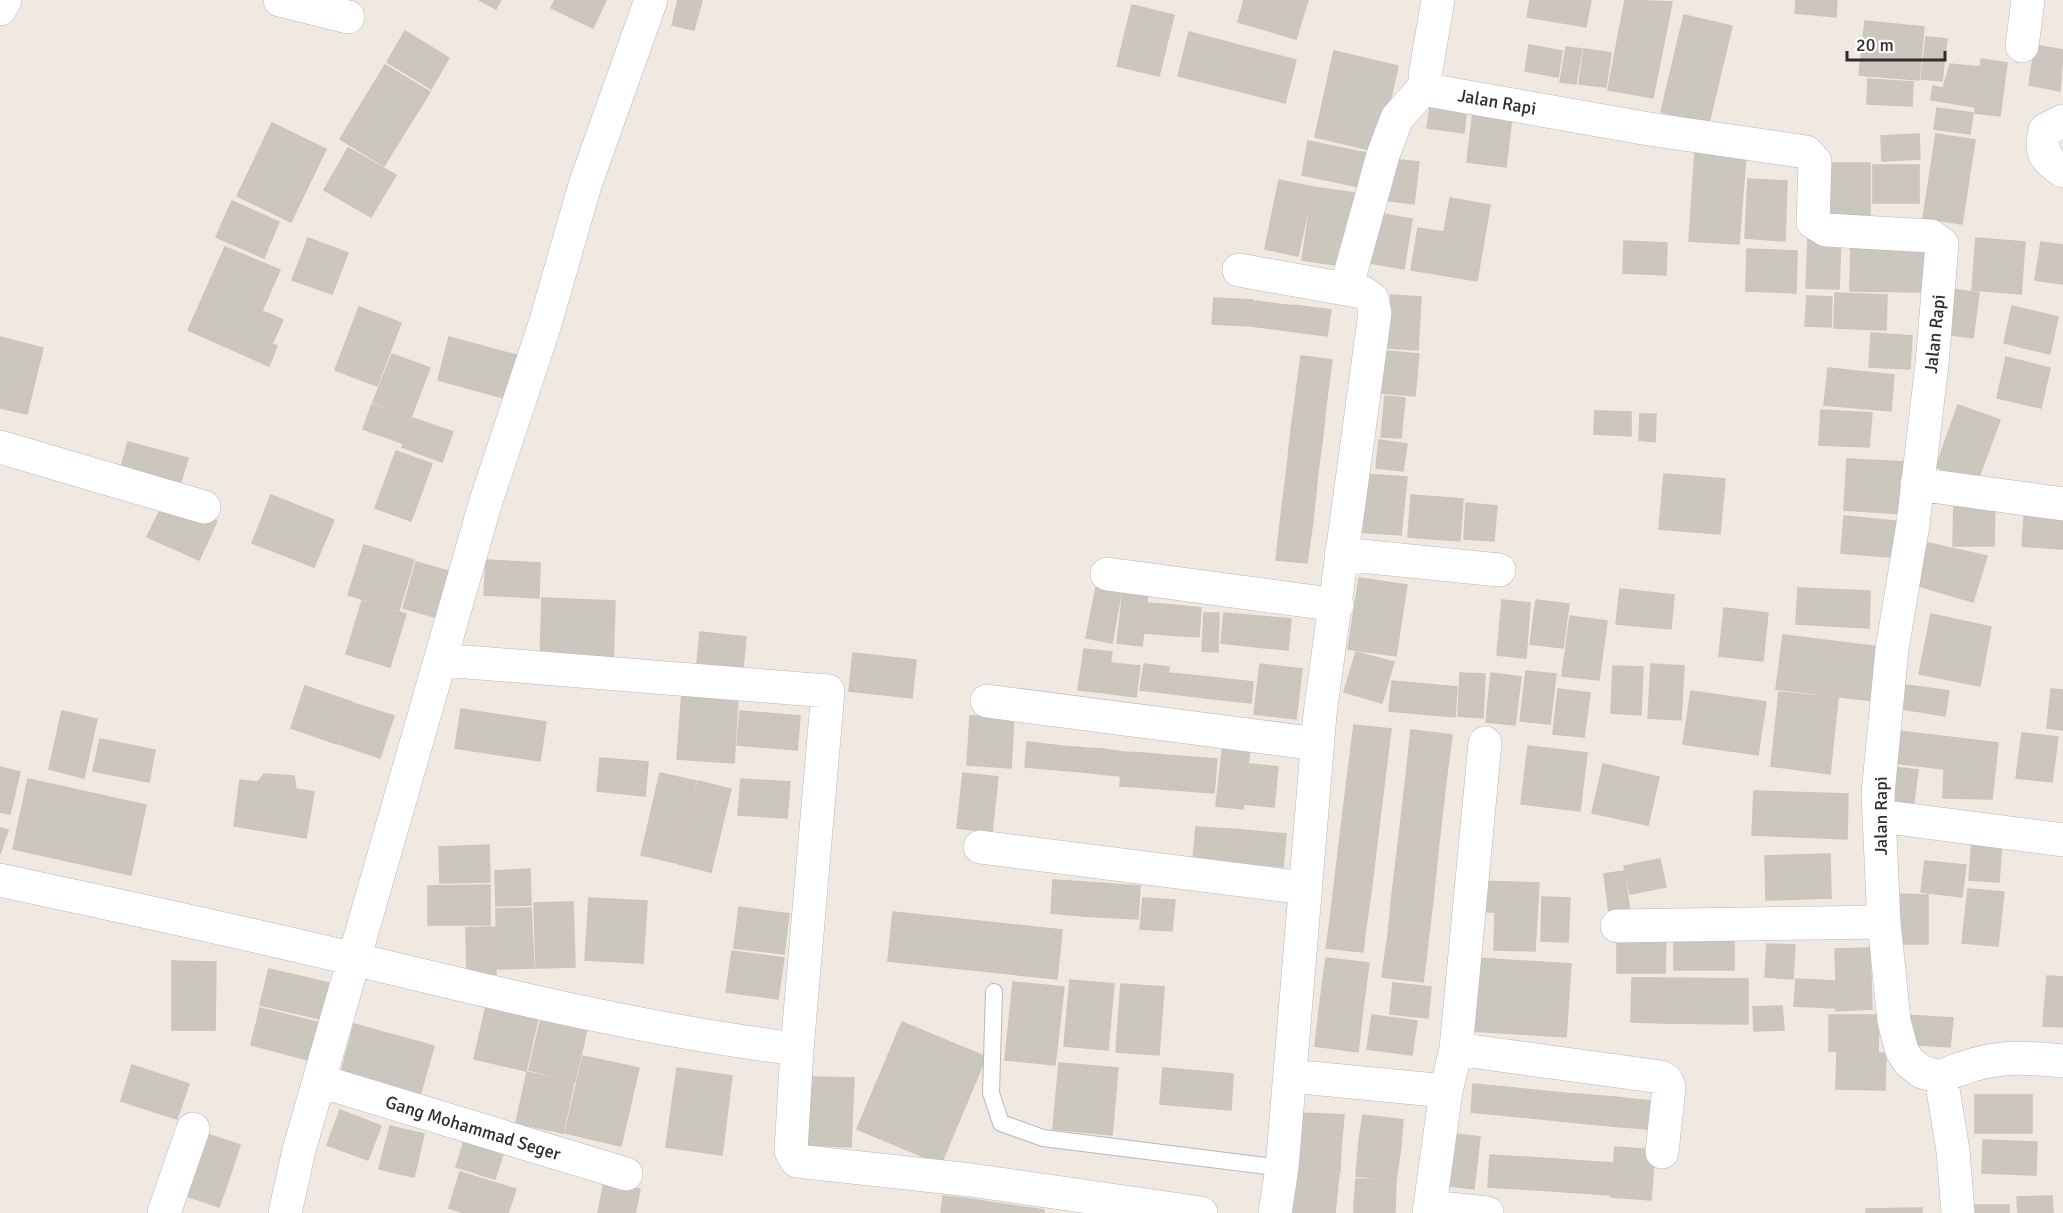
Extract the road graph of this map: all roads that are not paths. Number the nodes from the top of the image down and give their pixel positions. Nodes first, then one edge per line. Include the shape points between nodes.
1 (5, 0) edge
2 (280, 0) edge
3 (651, 0) edge
4 (1438, 0) edge
5 (2028, 0) edge
6 (0, 9) edge
7 (348, 17) dead end
8 (2022, 46) dead end
9 (1427, 84) junction
10 (2063, 121) edge
11 (2063, 171) edge
12 (1239, 270) dead end
13 (1346, 289) junction
14 (0, 447) edge
15 (1917, 484) junction
16 (2063, 504) edge
17 (204, 507) dead end
18 (1341, 554) junction
19 (1500, 570) dead end
20 (1107, 574) dead end
21 (1336, 605) junction
22 (442, 660) junction
23 (987, 700) dead end
24 (1485, 743) dead end
25 (1318, 744) junction
26 (1879, 816) junction
27 (2063, 840) edge
28 (980, 847) dead end
29 (0, 880) edge
30 (1304, 888) junction
31 (1884, 922) junction
32 (1617, 926) dead end
33 (355, 959) junction
34 (994, 992) dead end
35 (1456, 1048) junction
36 (796, 1049) junction
37 (2063, 1061) edge
38 (1290, 1076) junction
39 (1941, 1077) junction
40 (320, 1081) junction
41 (1446, 1091) junction
42 (192, 1129) dead end
43 (1662, 1152) dead end
44 (1282, 1168) junction
45 (626, 1174) dead end
46 (1430, 1210) edge
47 (164, 1213) edge
48 (285, 1213) edge
49 (1202, 1213) edge
50 (1275, 1213) edge
51 (1487, 1213) edge
52 (1958, 1213) edge

1 - 6 street
2 - 7 street
3 - 22 street via 585,185 545,324 486,501
4 - 9 street via 1425,76
5 - 8 street
9 - 13 street via 1397,118
9 - 15 street, Jalan Rapi via 1433,91 1806,152 1815,162 1814,222 1818,227 1938,239 1943,251
10 - 11 street via 2045,130 2042,145 2049,162
12 - 13 street
13 - 18 street via 1372,299 1375,313
14 - 17 street
15 - 16 street
15 - 26 street, Jalan Rapi via 1892,649
18 - 19 street
18 - 21 street
20 - 21 street
21 - 25 street
22 - 33 street
22 - 36 street via 828,691
23 - 25 street
24 - 35 street
25 - 30 street
26 - 27 street
26 - 31 street, Jalan Rapi
28 - 30 street
29 - 33 street
30 - 38 street
31 - 32 street
31 - 39 street, Jalan Rapi via 1894,1021 1902,1051 1922,1072
33 - 36 street via 531,1002 730,1041
33 - 40 street
34 - 44 lane via 991,1093 1001,1123 1043,1138
35 - 41 street
35 - 43 street via 1666,1080 1669,1087
36 - 49 street via 791,1151 796,1161 972,1180
37 - 39 street via 1993,1058 1965,1065
38 - 41 street
38 - 44 street
39 - 52 street
40 - 45 street, Gang Mohammad Seger
40 - 48 street
41 - 46 street
42 - 47 street
44 - 50 street
46 - 51 street

